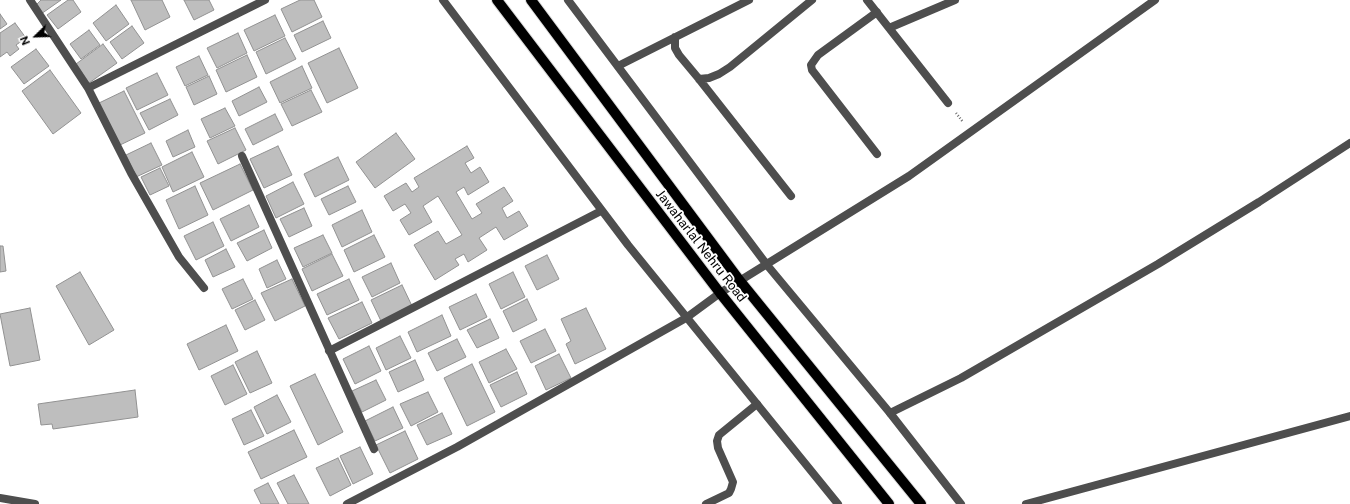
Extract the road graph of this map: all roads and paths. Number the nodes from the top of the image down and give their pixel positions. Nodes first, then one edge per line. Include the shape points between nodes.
1 (30, 0) edge
2 (265, 0) edge
3 (443, 0) edge
4 (497, 0) edge
5 (531, 0) edge
6 (568, 0) edge
7 (749, 0) edge
8 (812, 0) edge
9 (868, 0) edge
10 (955, 0) edge
11 (1155, 0) edge
12 (877, 12) junction
13 (889, 28) junction
14 (676, 37) junction
15 (618, 66) junction
16 (699, 79) junction
17 (88, 88) junction
18 (948, 103) joint
19 (971, 132) junction
20 (1350, 143) edge
21 (877, 154) dead end
22 (242, 156) dead end
23 (792, 196) dead end
24 (601, 211) junction
25 (767, 265) junction
26 (740, 281) junction
27 (204, 288) dead end
28 (720, 293) junction
29 (686, 318) junction
30 (329, 351) junction
31 (757, 404) junction
32 (890, 413) junction
33 (1350, 416) edge
34 (374, 449) dead end
35 (0, 498) edge
36 (32, 504) edge
37 (36, 504) edge
38 (347, 504) edge
39 (706, 504) edge
40 (838, 504) edge
41 (889, 504) edge
42 (921, 504) edge
43 (961, 504) edge
44 (1026, 504) edge

1 - 17 street
2 - 17 street
3 - 24 street
4 - 28 main road, Jawaharlal Nehru Road
5 - 26 main road, Jawaharlal Nehru Road
6 - 15 street
7 - 14 street
8 - 16 street via 719,74
9 - 12 street
10 - 13 street
11 - 19 street
12 - 13 street
12 - 21 street via 818,55 811,65 812,70
13 - 18 street
14 - 15 street
14 - 16 street via 679,56
15 - 25 street
16 - 23 street
17 - 27 street via 131,173 179,257
18 - 19 path
19 - 25 street via 909,176
20 - 32 street via 1158,264 961,378
22 - 30 street
24 - 29 street
24 - 30 street
25 - 26 street
25 - 32 street
26 - 28 street
26 - 42 main road, Jawaharlal Nehru Road
28 - 29 street
28 - 41 main road, Jawaharlal Nehru Road
29 - 31 street
29 - 38 street via 457,447
30 - 34 street
31 - 39 street via 719,435 718,448 733,482 729,493
31 - 40 street
32 - 43 street
33 - 44 street
35 - 36 street
36 - 37 street

